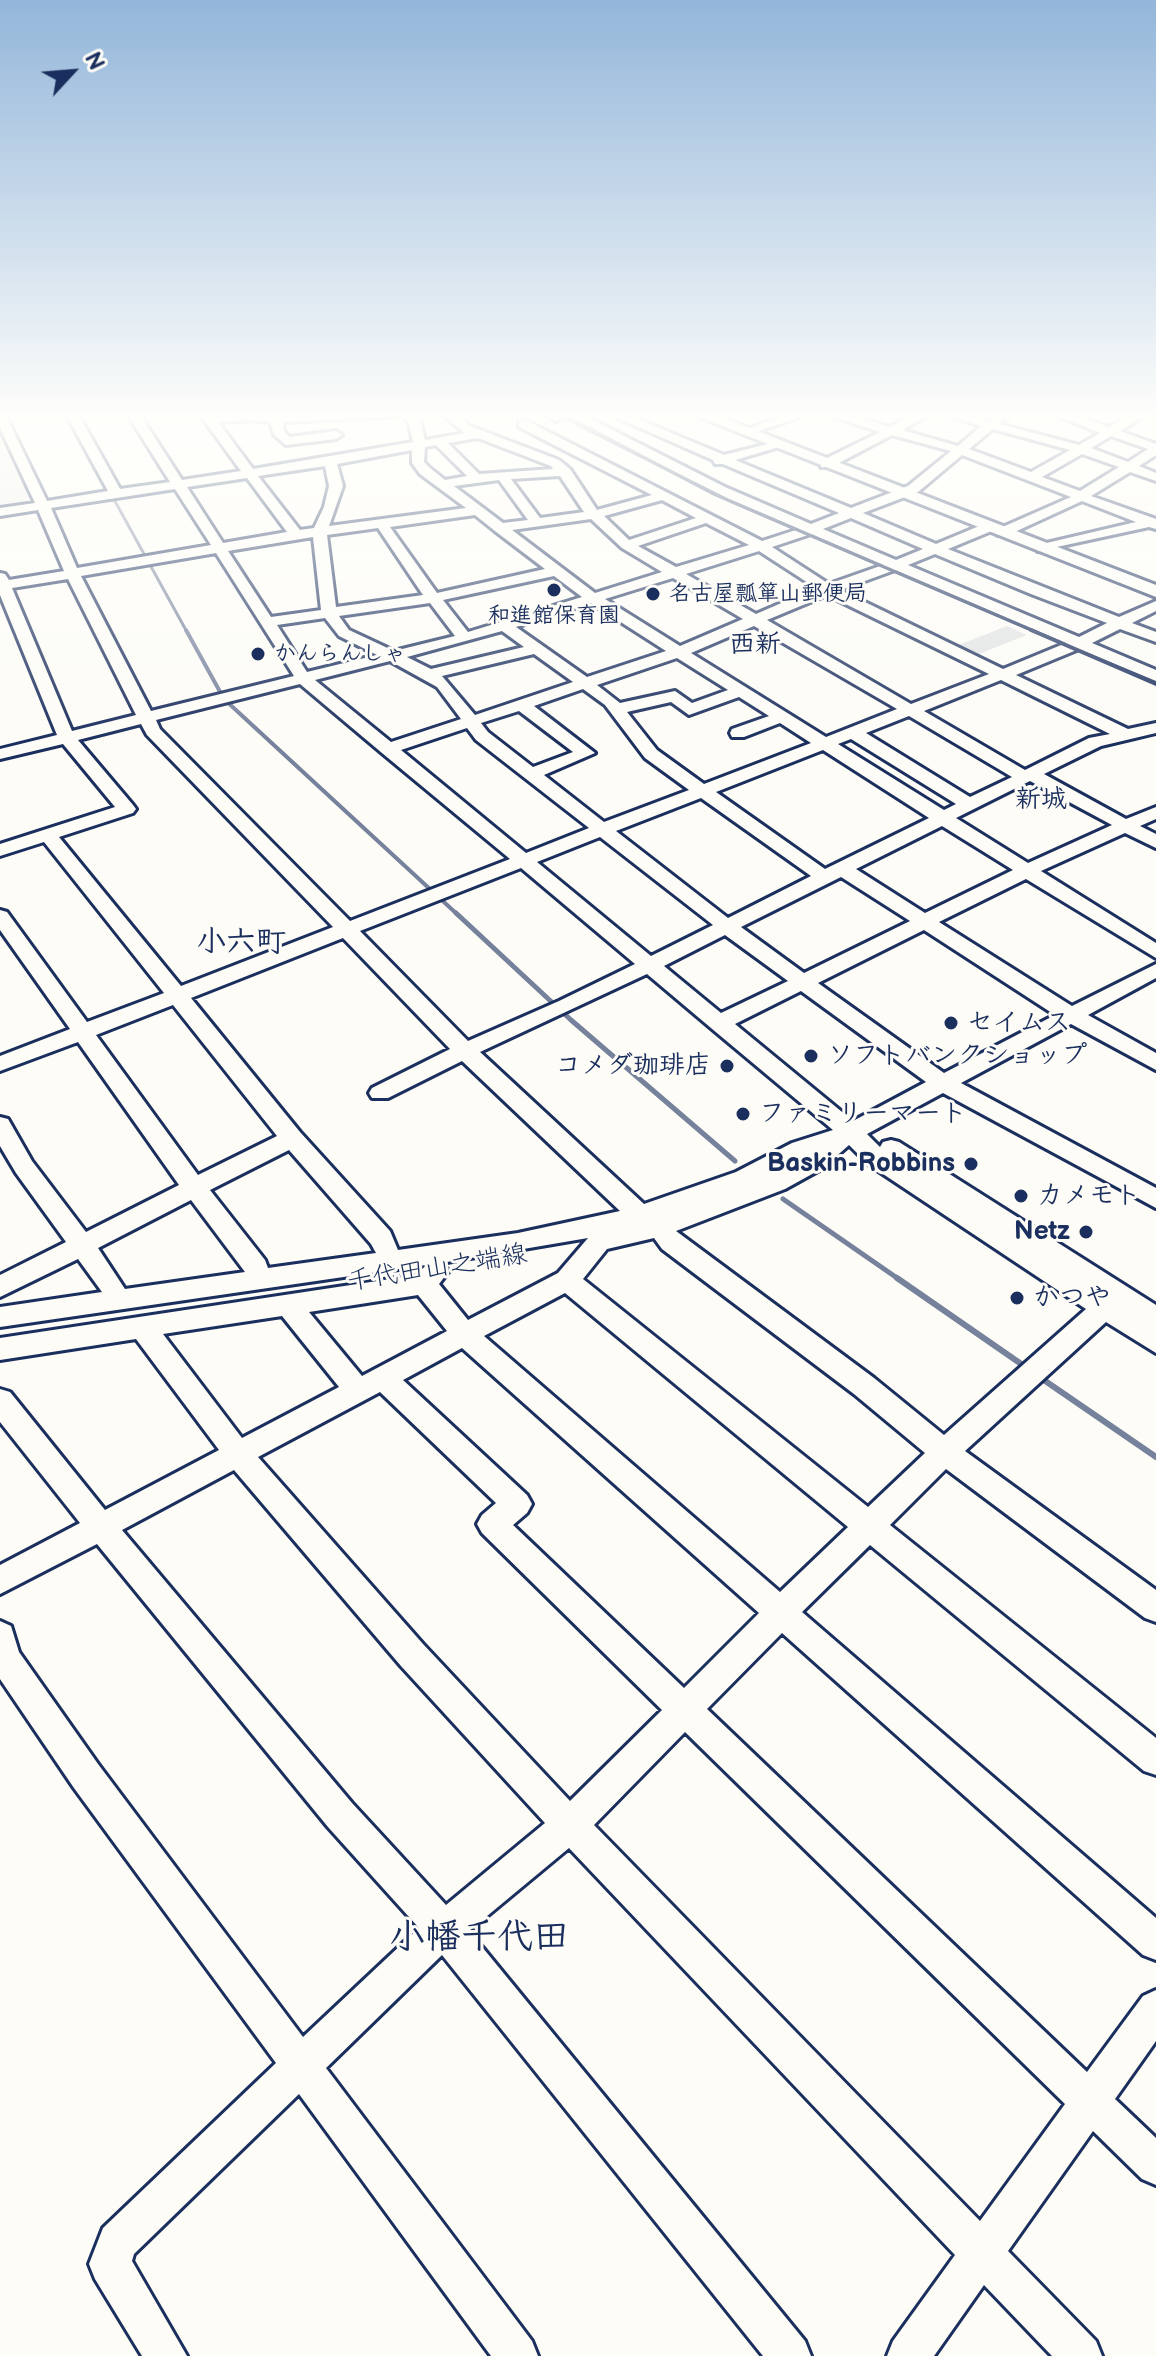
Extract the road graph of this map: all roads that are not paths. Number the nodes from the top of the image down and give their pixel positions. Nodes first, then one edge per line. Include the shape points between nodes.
1 (48, 522) edge
2 (202, 522) edge
3 (287, 522) edge
4 (324, 522) edge
5 (397, 522) edge
6 (492, 522) edge
7 (544, 522) edge
8 (601, 522) edge
9 (696, 522) edge
10 (716, 522) edge
11 (785, 522) edge
12 (831, 522) edge
13 (875, 522) edge
14 (975, 522) edge
15 (1016, 522) edge
16 (537, 523) joint
17 (1154, 523) edge
18 (382, 524) junction
19 (500, 528) junction
20 (996, 530) junction
21 (320, 531) junction
22 (805, 532) junction
23 (296, 535) junction
24 (627, 545) junction
25 (762, 546) junction
26 (218, 547) junction
27 (937, 548) junction
28 (1043, 548) junction
29 (889, 568) junction
30 (556, 571) junction
31 (72, 573) junction
32 (673, 573) junction
33 (1, 583) edge
34 (827, 589) junction
35 (1156, 591) edge
36 (433, 598) junction
37 (593, 598) junction
38 (1156, 605) edge
39 (329, 613) junction
40 (754, 620) junction
41 (266, 622) junction
42 (1121, 622) junction
43 (504, 626) junction
44 (1156, 637) edge
45 (465, 638) junction
46 (1072, 647) junction
47 (537, 649) junction
48 (679, 652) junction
49 (397, 656) junction
50 (429, 674) junction
51 (1000, 675) junction
52 (1156, 676) edge
53 (303, 678) junction
54 (586, 684) junction
55 (1156, 688) edge
56 (740, 691) junction
57 (522, 705) junction
58 (616, 709) junction
59 (910, 711) junction
60 (781, 717) junction
61 (145, 718) junction
62 (471, 723) junction
63 (1155, 728) edge
64 (738, 733) dead end
65 (853, 733) junction
66 (1122, 733) junction
67 (67, 738) junction
68 (825, 744) junction
69 (388, 749) junction
70 (0, 754) edge
71 (932, 759) dead end
72 (909, 769) junction
73 (531, 774) junction
74 (1028, 776) junction
75 (882, 780) junction
76 (703, 790) junction
77 (970, 805) junction
78 (1156, 812) edge
79 (942, 819) junction
80 (1126, 826) junction
81 (602, 828) junction
82 (48, 835) junction
83 (1156, 842) edge
84 (0, 850) edge
85 (524, 860) junction
86 (832, 872) junction
87 (1026, 872) junction
88 (0, 916) edge
89 (925, 922) junction
90 (726, 926) junction
91 (348, 930) junction
92 (1156, 952) edge
93 (647, 965) junction
94 (1156, 970) edge
95 (803, 981) junction
96 (178, 996) junction
97 (1071, 1015) junction
98 (719, 1023) junction
99 (81, 1032) junction
100 (465, 1051) junction
101 (1156, 1063) edge
102 (0, 1064) edge
103 (942, 1083) junction
104 (380, 1093) dead end
105 (0, 1125) edge
106 (851, 1132) junction
107 (292, 1138) junction
108 (193, 1186) junction
109 (1156, 1199) edge
110 (650, 1221) junction
111 (600, 1241) junction
112 (81, 1244) junction
113 (391, 1254) junction
114 (256, 1267) junction
115 (354, 1274) junction
116 (430, 1277) junction
117 (567, 1280) junction
118 (0, 1287) edge
119 (113, 1288) junction
120 (0, 1303) edge
121 (288, 1305) junction
122 (1104, 1308) junction
123 (0, 1317) edge
124 (1156, 1318) edge
125 (142, 1327) junction
126 (0, 1334) edge
127 (465, 1335) junction
128 (1156, 1342) edge
129 (0, 1349) edge
130 (372, 1386) junction
131 (0, 1400) edge
132 (945, 1452) junction
133 (239, 1455) junction
134 (104, 1527) junction
135 (869, 1529) junction
136 (0, 1580) edge
137 (1156, 1608) edge
138 (781, 1612) junction
139 (0, 1636) edge
140 (685, 1711) junction
141 (1156, 1759) edge
142 (570, 1825) junction
143 (444, 1929) junction
144 (1156, 1942) edge
145 (1156, 2009) edge
146 (301, 2065) junction
147 (1089, 2100) junction
148 (1156, 2165) edge
149 (983, 2254) junction
150 (166, 2356) edge
151 (517, 2356) edge
152 (790, 2356) edge
153 (908, 2356) edge
154 (1081, 2356) edge

1 - 31 street
2 - 26 street
3 - 23 street
4 - 21 street
5 - 18 street
6 - 19 street
7 - 16 street
8 - 24 street
9 - 24 street
10 - 25 street
11 - 22 street
12 - 22 street
13 - 27 street
14 - 20 main road
15 - 20 street
16 - 19 street
17 - 28 street
18 - 21 street
18 - 36 street
19 - 30 street
20 - 27 street
20 - 28 main road
21 - 23 street
21 - 39 street
22 - 25 street
22 - 29 street
23 - 26 street
24 - 32 street
25 - 32 street
25 - 34 street
26 - 31 street
26 - 41 street
27 - 29 street
27 - 42 street
28 - 35 main road
29 - 34 street
29 - 46 street
30 - 36 street
30 - 37 street
31 - 33 street
31 - 61 street
32 - 37 street
32 - 40 street
33 - 67 street
34 - 40 street
34 - 51 street
36 - 39 street
36 - 45 street
37 - 43 street
37 - 48 street
38 - 42 street
39 - 41 street
39 - 49 street via 344,633
40 - 48 street
40 - 59 street
41 - 53 street
42 - 44 street
42 - 46 street
43 - 45 street
43 - 47 street
45 - 49 street
46 - 51 street
46 - 52 street
46 - 55 street
47 - 50 street
47 - 54 street
48 - 54 street
48 - 56 street
49 - 50 street
49 - 53 street
50 - 62 street via 443,684
51 - 59 street
51 - 66 street
53 - 61 street
53 - 69 street
54 - 57 street
54 - 58 street
56 - 58 street via 689,710 675,696
56 - 60 street
57 - 62 street
57 - 73 street via 586,753
58 - 76 street via 651,754
59 - 65 street
59 - 74 street
60 - 64 street
60 - 68 street
61 - 67 street
61 - 91 street
62 - 69 street
62 - 73 street
63 - 66 street
65 - 68 street
65 - 72 street
66 - 74 street
67 - 70 street
67 - 82 street via 127,809
68 - 75 street
68 - 76 street
69 - 85 street
71 - 72 street
72 - 75 street
72 - 77 street
73 - 81 street
74 - 77 street
74 - 80 street
75 - 79 street
76 - 81 street
76 - 86 street
77 - 79 street
78 - 80 street
79 - 86 street
79 - 87 street
80 - 83 street
80 - 87 street
81 - 85 street
81 - 90 street
82 - 84 street
82 - 96 street
85 - 91 street
85 - 93 street
86 - 89 street
86 - 90 street
87 - 89 street
87 - 92 street
88 - 99 street
89 - 95 street
89 - 97 street
90 - 93 street
90 - 95 street
91 - 96 street
91 - 100 street
93 - 98 street
93 - 100 street
94 - 97 street, 千代田山之端線
95 - 98 street
95 - 103 street
96 - 99 street
96 - 107 street
97 - 101 street
97 - 103 street, 千代田山之端線
98 - 106 street
99 - 102 street
99 - 108 street
100 - 104 street
100 - 110 street
103 - 106 street, 千代田山之端線
103 - 109 street
105 - 112 street
106 - 110 street, 千代田山之端線 via 815,1162 776,1183
106 - 122 street via 876,1158
106 - 124 street via 885,1144
107 - 108 street
107 - 113 street
108 - 112 street
108 - 114 street
110 - 111 street, 千代田山之端線
110 - 113 street, 千代田山之端線 via 518,1242
110 - 132 street
111 - 116 street, 千代田山之端線
111 - 117 street
112 - 118 street
112 - 119 street
113 - 114 street
113 - 115 street, 千代田山之端線
114 - 119 street
115 - 116 street, 千代田山之端線
115 - 123 street, 千代田山之端線
115 - 126 street, 千代田山之端線
116 - 121 street
116 - 127 street
117 - 127 street
117 - 135 street
119 - 120 street
121 - 125 street
121 - 130 street
122 - 128 street
122 - 132 street
125 - 129 street
125 - 133 street
127 - 130 street
127 - 138 street
130 - 133 street
130 - 140 street via 517,1504 492,1524
131 - 134 street
132 - 135 street
132 - 137 street
133 - 134 street
133 - 142 street via 412,1655
134 - 136 street
134 - 143 street via 340,1815
135 - 138 street
135 - 141 street
138 - 140 street
138 - 144 street
139 - 146 street via 4,1658 86,1776
140 - 142 street
140 - 147 street
142 - 143 street
142 - 149 street
143 - 146 street
143 - 152 street
145 - 147 street
146 - 150 street via 117,2242 110,2264
146 - 151 street
147 - 148 street
147 - 149 street
149 - 153 street
149 - 154 street

